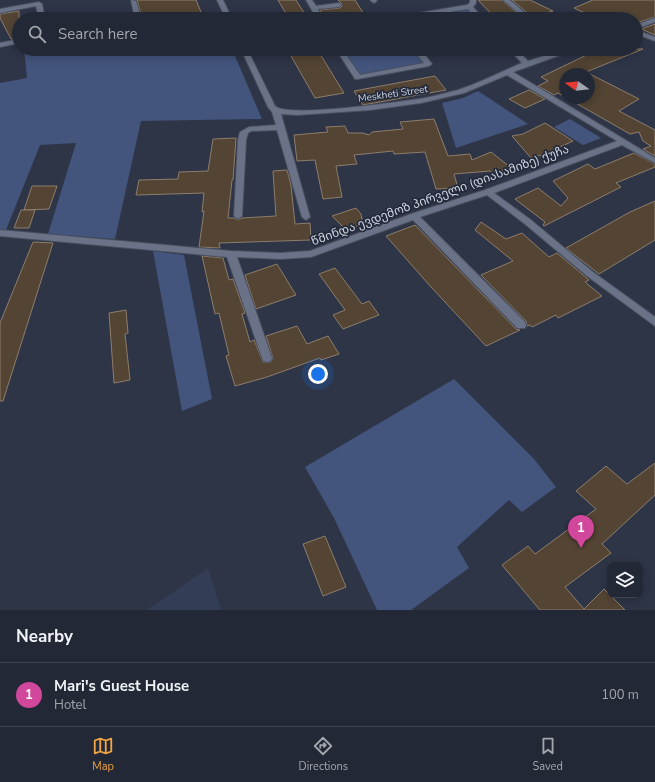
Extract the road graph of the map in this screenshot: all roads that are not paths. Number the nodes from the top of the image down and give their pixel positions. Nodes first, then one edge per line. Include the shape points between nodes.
1 (28, 0) edge
2 (220, 0) edge
3 (309, 0) edge
4 (474, 0) edge
5 (506, 0) edge
6 (133, 1) dead end
7 (0, 4) edge
8 (339, 5) dead end
9 (469, 7) junction
10 (314, 8) junction
11 (0, 11) edge
12 (41, 12) edge
13 (136, 12) edge
14 (226, 12) edge
15 (316, 12) edge
16 (438, 12) edge
17 (474, 12) edge
18 (521, 12) edge
19 (655, 20) edge
20 (643, 24) edge
21 (643, 35) edge
22 (655, 39) edge
23 (12, 43) edge
24 (0, 45) edge
25 (247, 56) edge
26 (344, 56) edge
27 (422, 56) edge
28 (519, 56) edge
29 (550, 56) edge
30 (527, 64) junction
31 (507, 72) junction
32 (276, 111) junction
33 (281, 127) junction
34 (622, 142) junction
35 (655, 161) edge
36 (488, 192) junction
37 (238, 216) dead end
38 (414, 216) junction
39 (306, 217) dead end
40 (0, 233) edge
41 (231, 254) junction
42 (655, 322) edge
43 (521, 325) dead end
44 (267, 358) dead end

1 - 7 street
2 - 14 street
3 - 10 street
4 - 9 street
5 - 18 street
6 - 13 street
8 - 10 street
9 - 16 street
9 - 17 street
10 - 15 street
11 - 12 street via 40,4
19 - 20 street
21 - 22 street
23 - 24 street
25 - 32 street
26 - 27 street via 358,77 429,64
28 - 30 street
29 - 30 street, Meskheti Street
30 - 31 street, Meskheti Street
31 - 32 street, Meskheti Street via 461,91 421,101 370,108 297,113
31 - 34 street
32 - 33 street
33 - 37 street via 249,129 244,132
33 - 39 street
34 - 35 street
34 - 36 street, წმინდა ევდემოზ პირველი (დიასამიზე) ქუჩა
36 - 38 street, წმინდა ევდემოზ პირველი (დიასამიზე) ქუჩა
36 - 42 street via 590,274
38 - 41 street, წმინდა ევდემოზ პირველი (დიასამიზე) ქუჩა via 311,254
38 - 43 street
40 - 41 street, წმინდა ევდემოზ პირველი (დიასამიზე) ქუჩა
41 - 44 street

